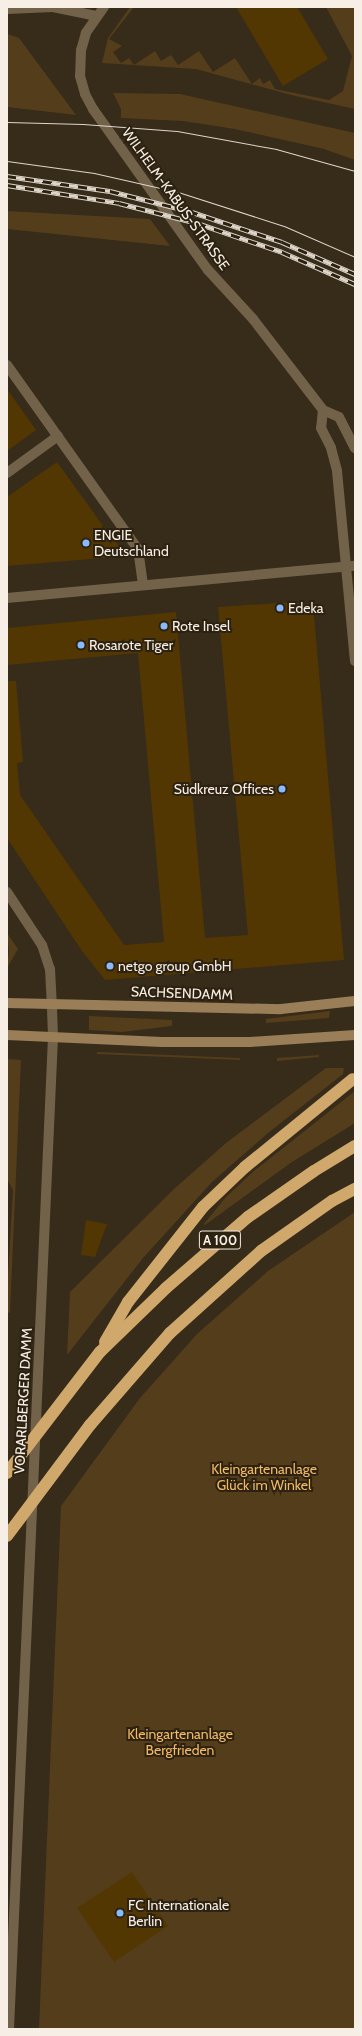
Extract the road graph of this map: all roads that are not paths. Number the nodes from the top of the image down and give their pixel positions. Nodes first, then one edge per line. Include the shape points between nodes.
1 (104, 7) edge
2 (11, 8) edge
3 (97, 16) junction
4 (7, 366) edge
5 (323, 410) junction
6 (58, 436) junction
7 (355, 448) edge
8 (7, 473) edge
9 (351, 567) edge
10 (143, 584) junction
11 (7, 598) edge
12 (355, 661) edge
13 (7, 892) edge
14 (355, 1001) edge
15 (7, 1002) edge
16 (52, 1004) junction
17 (7, 1035) edge
18 (355, 1035) edge
19 (53, 1037) junction
20 (354, 1077) edge
21 (355, 1146) edge
22 (355, 1189) edge
23 (100, 1352) junction
24 (7, 1472) edge
25 (7, 1536) edge
26 (9, 2029) edge

1 - 3 street, WILHELM-KABUS-STRASSE
2 - 3 street via 64,8
3 - 5 street, WILHELM-KABUS-STRASSE via 84,38 80,68 84,90 93,109 204,264 253,319
4 - 6 street
5 - 7 street, WILHELM-KABUS-STRASSE via 338,417
5 - 9 street via 321,428 331,448 337,471
6 - 8 street
6 - 10 street via 138,549
9 - 10 street
9 - 12 street
10 - 11 street
13 - 16 street, VORARLBERGER DAMM via 42,945 50,969
14 - 16 main road, SACHSENDAMM via 281,1009
15 - 16 main road, SACHSENDAMM
16 - 19 street, VORARLBERGER DAMM
17 - 19 main road
18 - 19 main road via 250,1042 162,1042
19 - 26 street, VORARLBERGER DAMM
20 - 23 highway via 245,1167 203,1207 128,1302
21 - 23 highway, A 100 via 314,1171 224,1236
22 - 25 highway, A 100 via 332,1201 261,1251 170,1333 90,1425
23 - 24 highway, A 100

